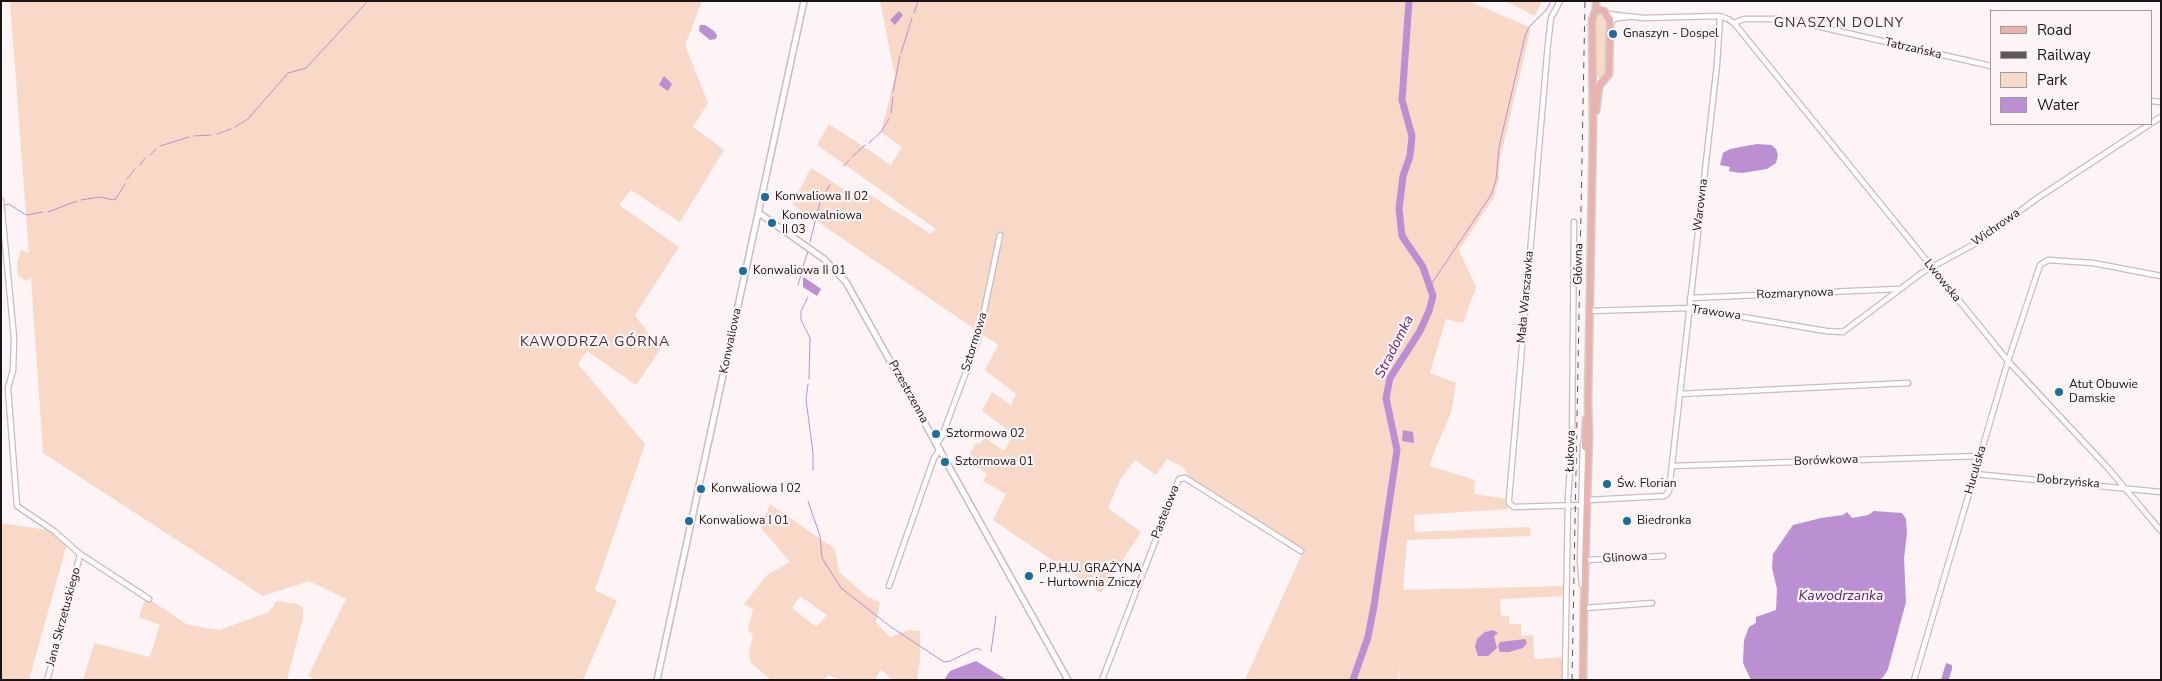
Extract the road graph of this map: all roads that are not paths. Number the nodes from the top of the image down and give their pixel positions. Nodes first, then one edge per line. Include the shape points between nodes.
1 (804, 1) edge
2 (1560, 1) edge
3 (1597, 1) edge
4 (1602, 12) junction
5 (1630, 16) junction
6 (1720, 17) junction
7 (1610, 23) junction
8 (1734, 23) junction
9 (1990, 66) edge
10 (1592, 74) junction
11 (1602, 82) junction
12 (2149, 125) edge
13 (1593, 127) junction
14 (1, 201) edge
15 (759, 213) junction
16 (1574, 222) dead end
17 (1000, 235) dead end
18 (1931, 267) junction
19 (2161, 276) edge
20 (1900, 289) junction
21 (1690, 298) junction
22 (1689, 308) junction
23 (1589, 311) junction
24 (1841, 332) joint
25 (2008, 361) junction
26 (1908, 383) dead end
27 (1680, 394) junction
28 (1588, 401) junction
29 (1584, 430) junction
30 (939, 447) junction
31 (1980, 456) junction
32 (1672, 466) junction
33 (1975, 474) junction
34 (2122, 487) junction
35 (2161, 492) edge
36 (1588, 500) junction
37 (1568, 505) junction
38 (1581, 505) junction
39 (2161, 531) edge
40 (1301, 551) dead end
41 (80, 554) junction
42 (1664, 556) dead end
43 (1587, 560) junction
44 (889, 586) dead end
45 (1583, 588) junction
46 (149, 599) dead end
47 (1652, 603) dead end
48 (1584, 607) junction
49 (47, 680) edge
50 (657, 680) edge
51 (1068, 680) edge
52 (1102, 680) edge
53 (1565, 680) edge
54 (1583, 680) edge
55 (1914, 680) edge

1 - 15 street, Konwaliowa
2 - 37 street, Mała Warszawka via 1551,18 1509,499 1514,507
3 - 4 main road, Główna
4 - 5 street
4 - 7 main road, Główna
4 - 10 main road, Główna via 1592,20
5 - 6 street
5 - 7 street
6 - 8 street
6 - 21 street, Warowna
7 - 11 main road, Główna via 1609,74
8 - 9 street, Tatrzańska via 1744,18 1786,19
8 - 18 street, Lwowska
10 - 11 main road
10 - 13 main road, Główna
11 - 13 main road, Główna via 1597,94
12 - 18 street, Wichrowa via 2036,199 1980,241
13 - 23 main road, Główna
14 - 41 street via 14,338 13,370 8,388 17,506 54,531
15 - 30 street, Przestrzenna via 824,258 839,273
15 - 50 street, Konwaliowa
16 - 37 street, Łukowa via 1572,439
17 - 30 street, Sztormowa via 978,340
18 - 20 street, Wichrowa
18 - 25 street, Lwowska
19 - 25 street, Huculska via 2093,263 2042,262 2032,283
20 - 21 street, Rozmarynowa
20 - 24 street, Wichrowa
21 - 22 street, Warowna
22 - 23 street, Trawowa
22 - 24 street, Trawowa
22 - 27 street, Warowna
23 - 28 main road, Główna
25 - 31 street, Huculska
25 - 34 street, Lwowska
26 - 27 street
27 - 32 street, Warowna
28 - 29 main road, Główna
28 - 36 main road, Główna
29 - 38 street, Główna
29 - 45 main road, Główna
30 - 44 street, Sztormowa
30 - 51 street, Przestrzenna
31 - 32 street, Borówkowa
31 - 33 street, Huculska
32 - 36 street, Warowna via 1669,491 1665,496
33 - 34 street, Dobrzyńska
33 - 55 street, Huculska
34 - 35 street, Dobrzyńska
34 - 39 street, Lwowska
36 - 43 main road, Główna
37 - 38 street, Mała Warszawka
37 - 53 street, Łukowa
38 - 45 street, Główna
40 - 52 street, Pastelowa via 1185,478 1179,479
41 - 46 street
41 - 49 street, Jana Skrzetuskiego
42 - 43 street, Glinowa
43 - 48 main road, Główna
45 - 48 main road, Główna
47 - 48 street
48 - 54 main road, Główna

